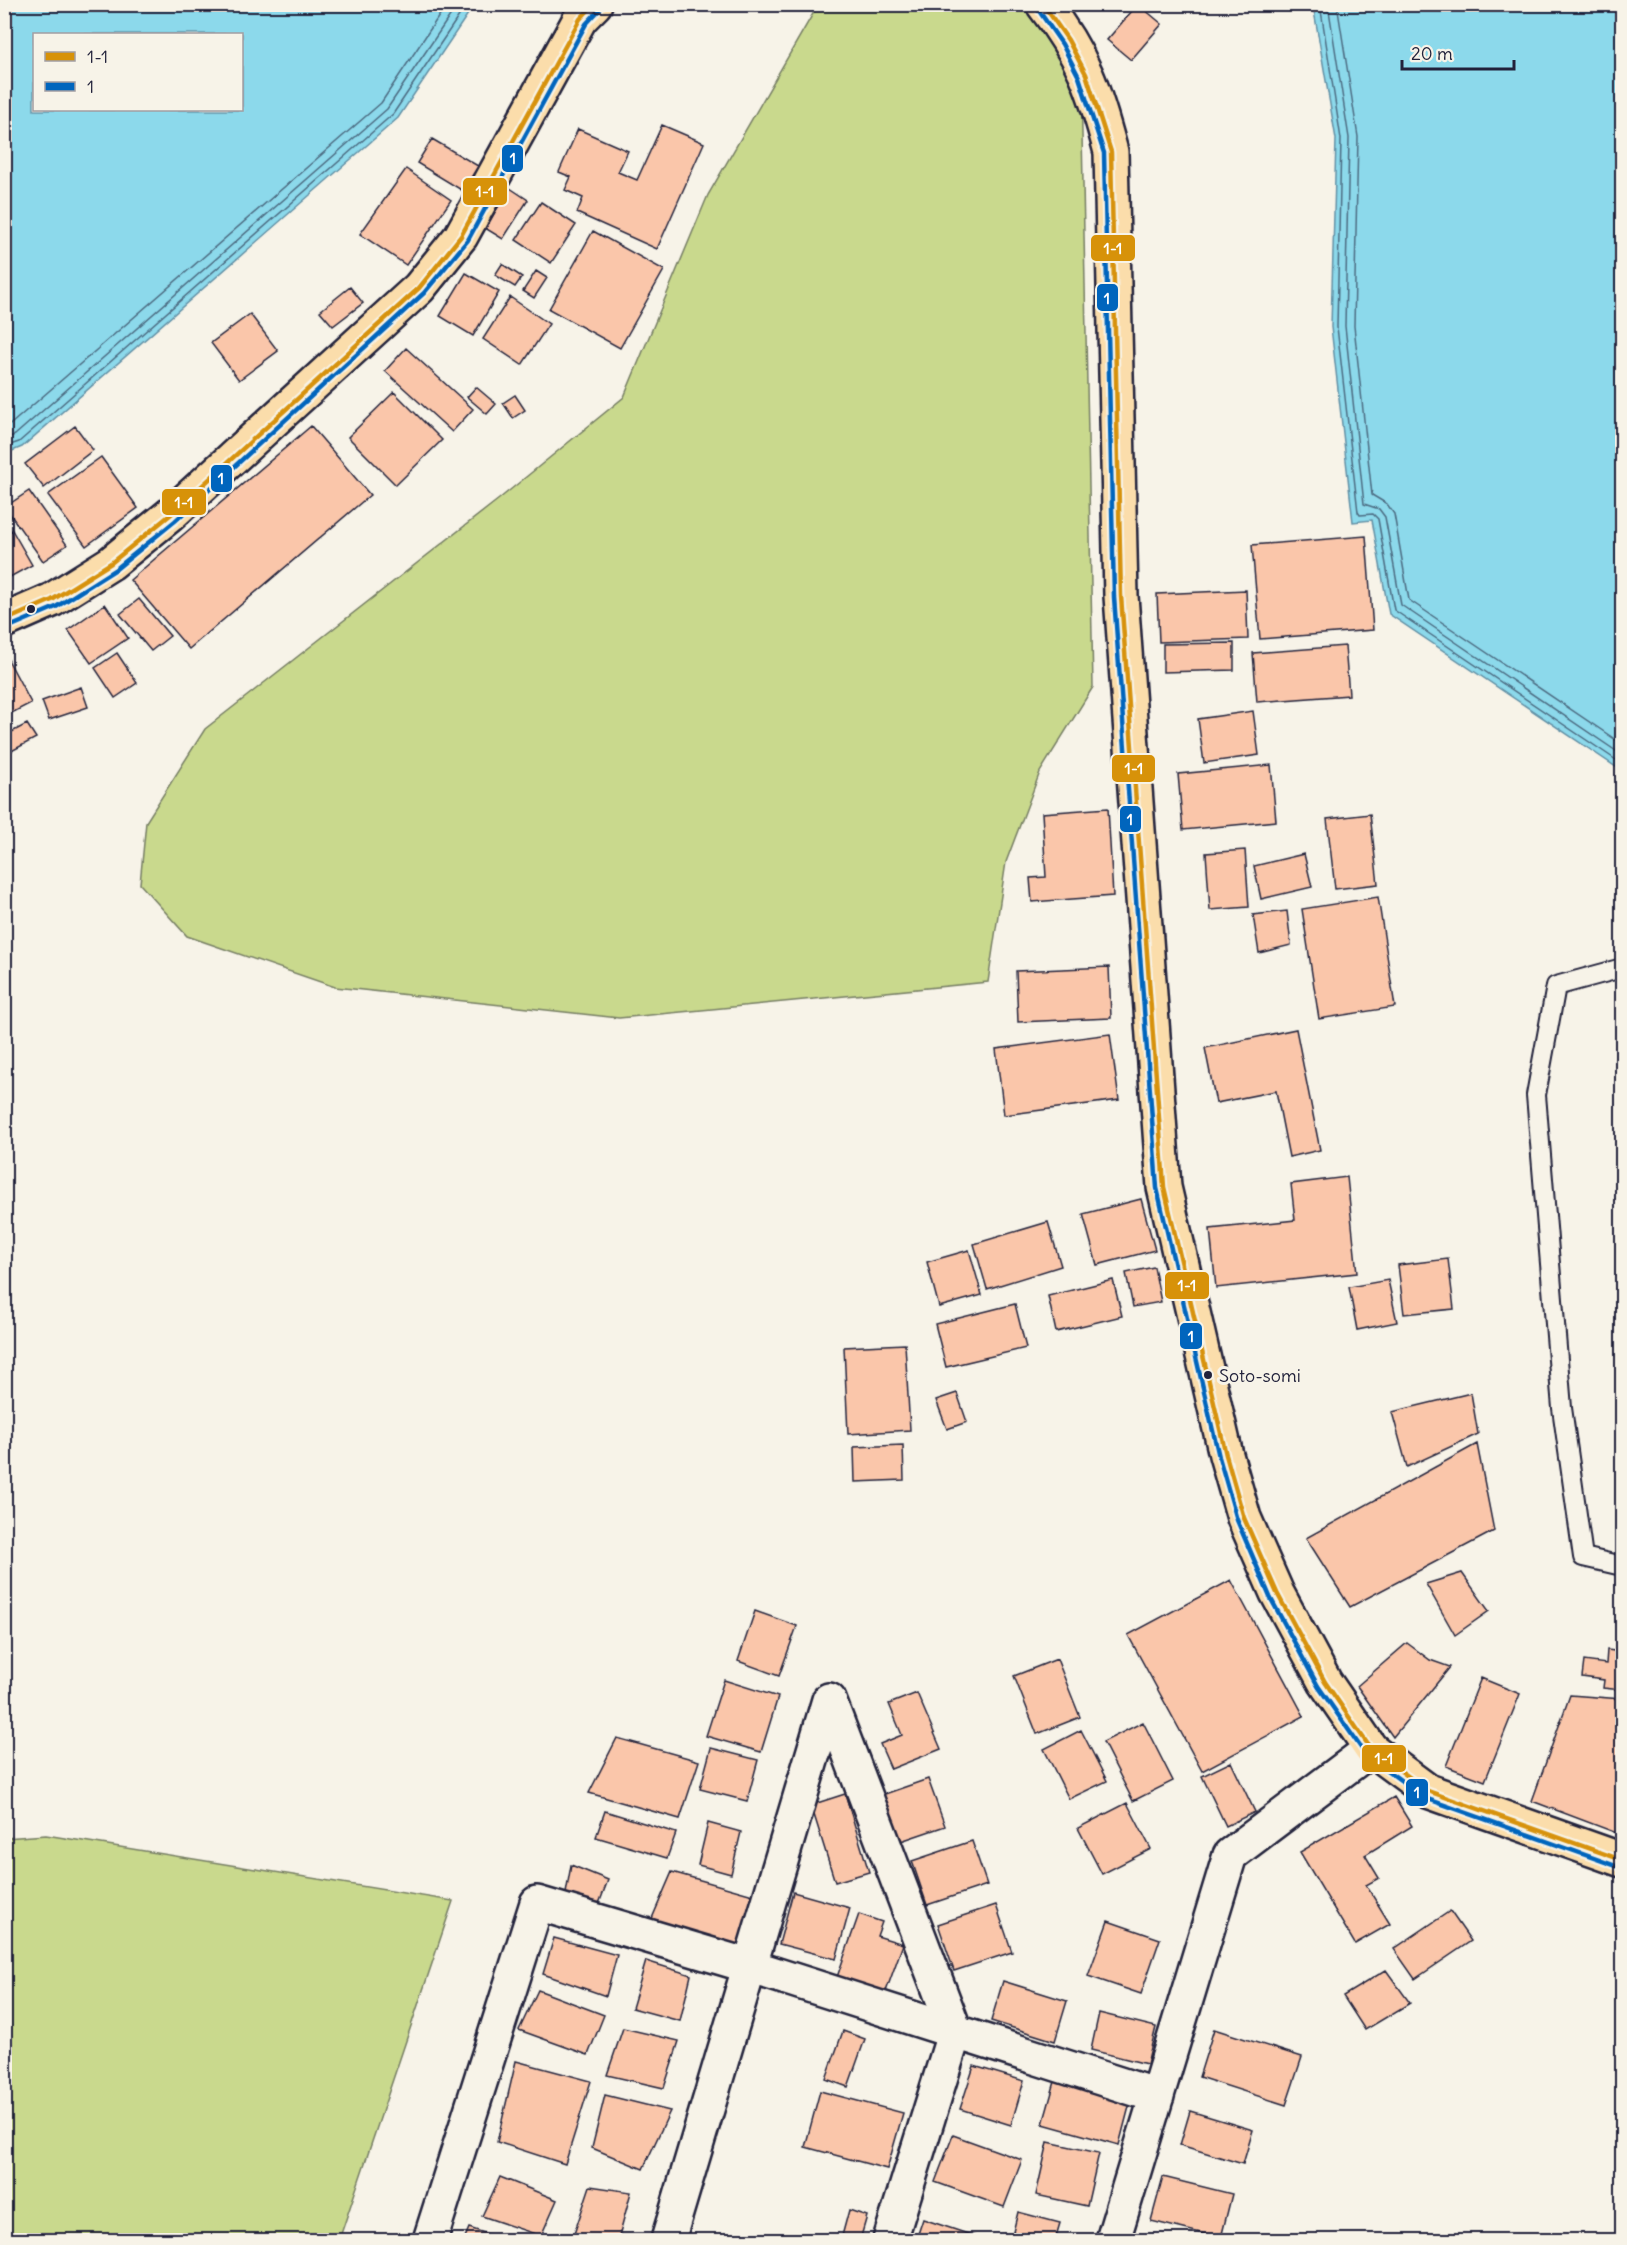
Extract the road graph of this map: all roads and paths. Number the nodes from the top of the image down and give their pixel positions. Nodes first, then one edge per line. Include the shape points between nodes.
1 (595, 4) edge
2 (1042, 4) edge
3 (4, 621) edge
4 (1623, 968) edge
5 (1623, 1566) edge
6 (1371, 1749) junction
7 (1623, 1860) edge
8 (749, 1966) junction
9 (955, 2031) junction
10 (1157, 2096) junction
11 (430, 2241) edge
12 (668, 2241) edge
13 (890, 2241) edge
14 (1113, 2241) edge

1 - 3 highway via 580,19 461,236 419,288 170,515 111,563 52,600
2 - 6 highway via 1067,36 1096,93 1111,153 1121,596 1164,1187 1244,1518 1276,1593 1324,1682
4 - 5 lane via 1556,986 1536,1095 1562,1408 1583,1557
6 - 7 highway via 1428,1791
6 - 10 street via 1230,1855
8 - 9 street
8 - 9 street via 829,1700
8 - 11 street via 537,1903
8 - 12 street
9 - 10 street
9 - 13 street
10 - 14 street

